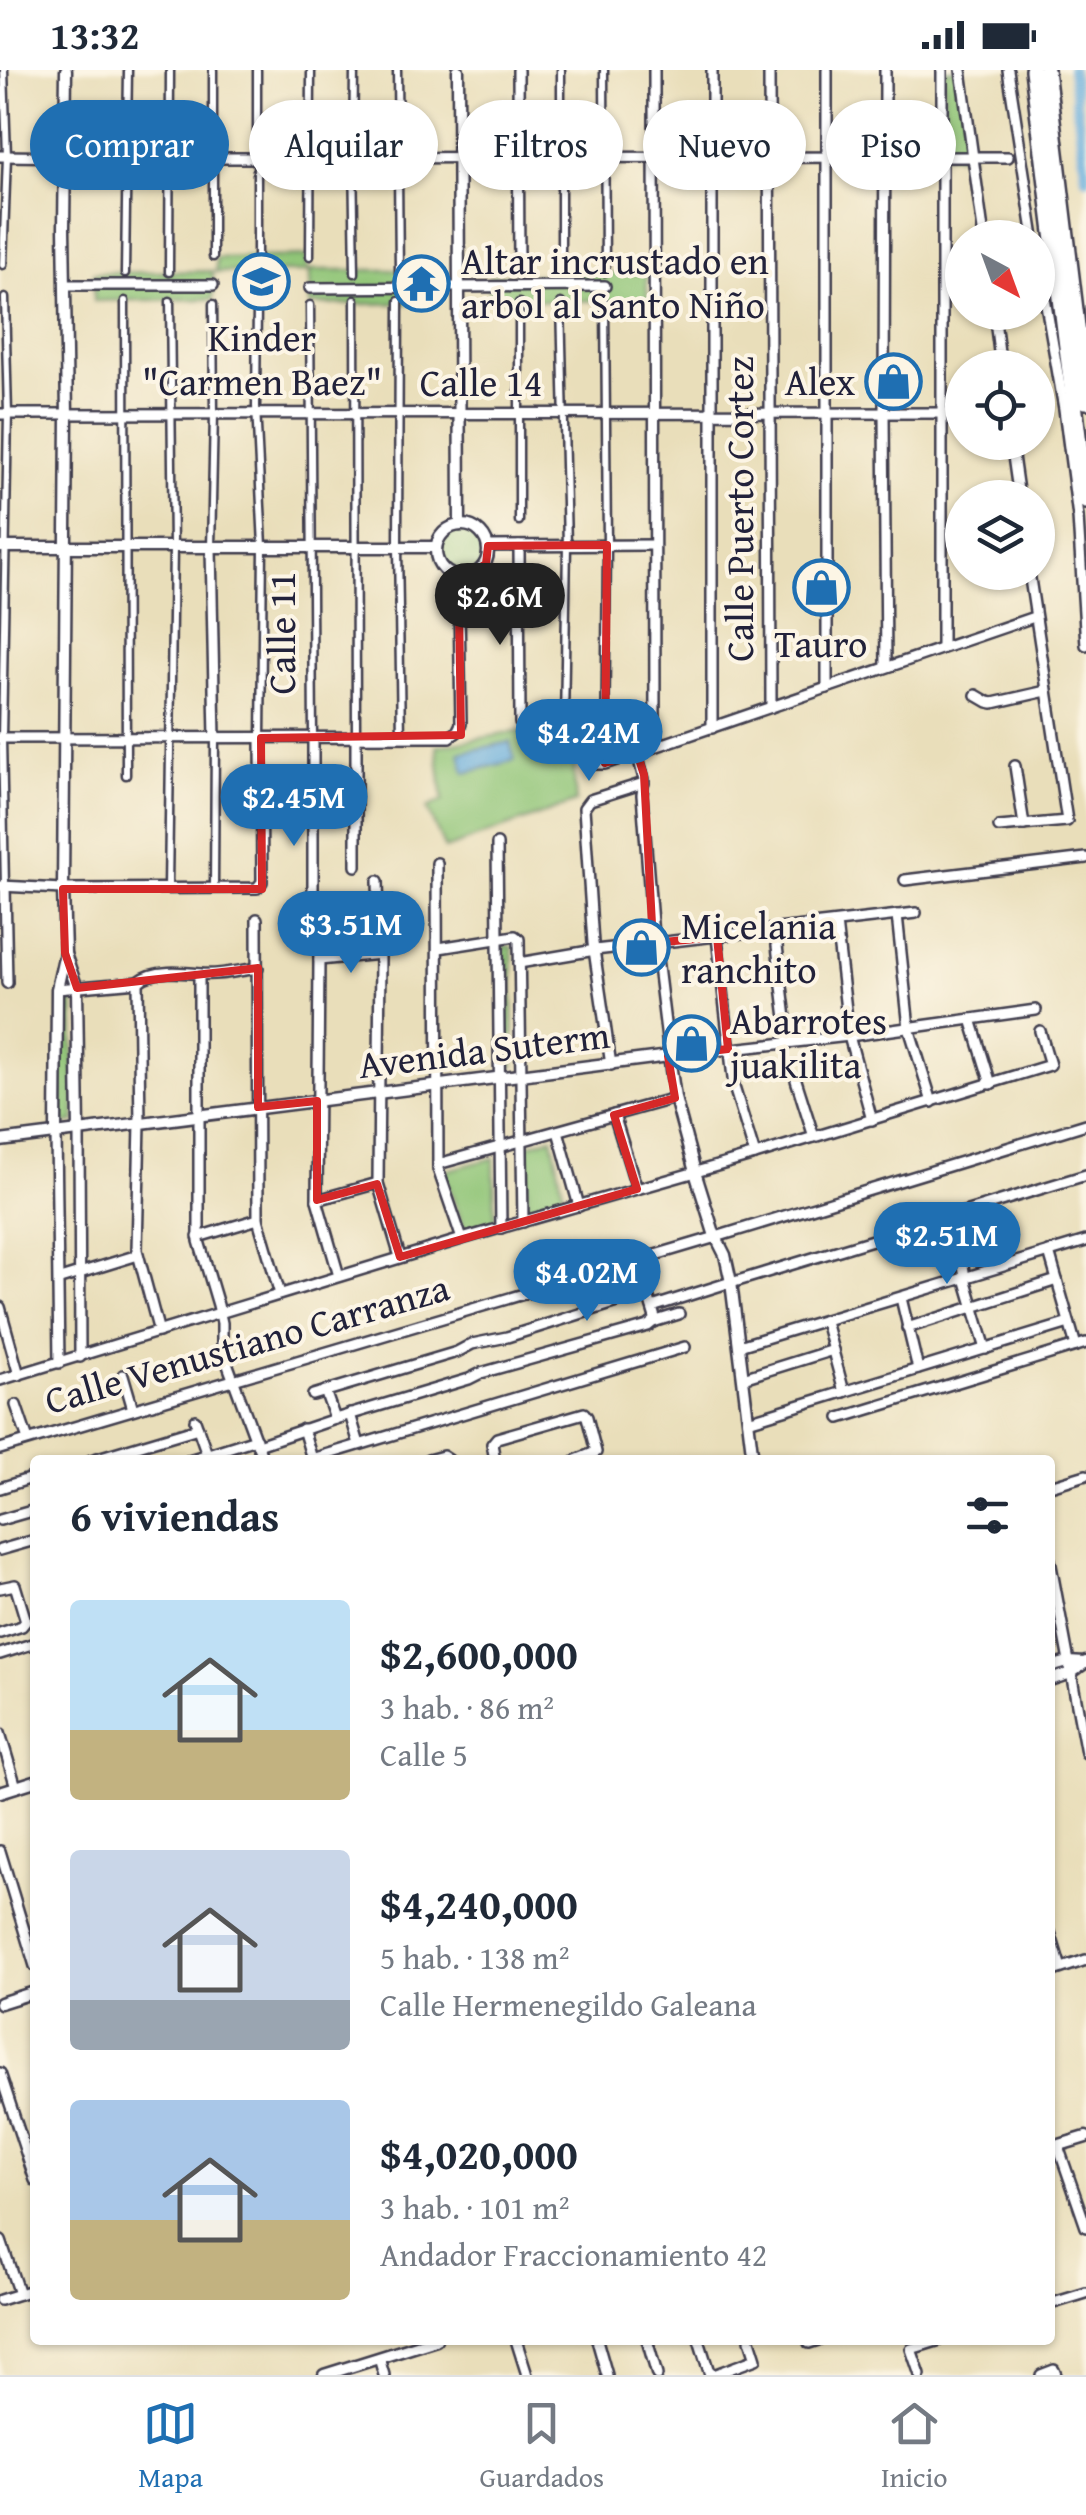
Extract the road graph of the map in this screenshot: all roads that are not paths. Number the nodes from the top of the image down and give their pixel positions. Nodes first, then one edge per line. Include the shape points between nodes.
1 (4, 70) edge
2 (66, 70) edge
3 (128, 70) edge
4 (170, 70) edge
5 (213, 70) edge
6 (258, 70) edge
7 (311, 70) edge
8 (354, 70) edge
9 (397, 70) edge
10 (458, 70) edge
11 (518, 70) edge
12 (562, 70) edge
13 (604, 70) edge
14 (654, 70) edge
15 (712, 70) edge
16 (769, 70) edge
17 (827, 70) edge
18 (885, 70) edge
19 (942, 70) edge
20 (961, 70) edge
21 (1008, 70) edge
22 (1033, 70) edge
23 (1046, 70) edge
24 (66, 100) edge
25 (128, 100) edge
26 (170, 100) edge
27 (213, 100) edge
28 (258, 100) edge
29 (311, 100) edge
30 (354, 100) edge
31 (397, 100) edge
32 (458, 100) edge
33 (518, 100) edge
34 (562, 100) edge
35 (604, 100) edge
36 (654, 100) edge
37 (712, 100) edge
38 (769, 100) edge
39 (827, 100) edge
40 (885, 100) edge
41 (942, 100) edge
42 (3, 156) edge
43 (30, 156) edge
44 (806, 156) edge
45 (826, 156) edge
46 (438, 157) edge
47 (458, 157) edge
48 (956, 157) edge
49 (1008, 157) dead end
50 (974, 158) junction
51 (66, 190) edge
52 (127, 190) edge
53 (170, 190) edge
54 (213, 190) edge
55 (258, 190) edge
56 (310, 190) edge
57 (354, 190) edge
58 (397, 190) edge
59 (458, 190) edge
60 (519, 190) edge
61 (561, 190) edge
62 (604, 190) edge
63 (655, 190) edge
64 (712, 190) edge
65 (770, 190) edge
66 (826, 190) edge
67 (886, 190) edge
68 (942, 190) edge
69 (982, 220) edge
70 (1031, 220) edge
71 (310, 256) dead end
72 (257, 257) dead end
73 (213, 258) dead end
74 (3, 265) dead end
75 (169, 272) dead end
76 (399, 272) dead end
77 (560, 272) dead end
78 (605, 272) dead end
79 (125, 273) dead end
80 (355, 273) dead end
81 (518, 273) dead end
82 (65, 285) junction
83 (213, 285) dead end
84 (458, 285) junction
85 (605, 286) dead end
86 (310, 288) dead end
87 (6, 298) dead end
88 (355, 300) dead end
89 (126, 301) dead end
90 (170, 301) dead end
91 (399, 301) dead end
92 (518, 303) dead end
93 (561, 303) dead end
94 (605, 303) dead end
95 (213, 304) dead end
96 (257, 304) dead end
97 (310, 304) dead end
98 (1050, 330) edge
99 (1086, 402) edge
100 (606, 412) junction
101 (656, 412) junction
102 (519, 413) junction
103 (563, 413) junction
104 (714, 413) junction
105 (769, 413) junction
106 (828, 413) junction
107 (884, 413) junction
108 (941, 413) junction
109 (945, 413) edge
110 (4, 414) edge
111 (126, 414) junction
112 (171, 414) junction
113 (214, 414) junction
114 (258, 414) junction
115 (311, 414) junction
116 (356, 414) junction
117 (398, 414) junction
118 (460, 414) junction
119 (67, 415) junction
120 (1086, 502) edge
121 (520, 520) dead end
122 (460, 525) junction
123 (566, 545) junction
124 (607, 545) junction
125 (654, 545) junction
126 (263, 546) junction
127 (312, 546) junction
128 (488, 546) junction
129 (519, 546) junction
130 (2, 547) edge
131 (65, 547) junction
132 (173, 547) junction
133 (355, 547) junction
134 (398, 547) junction
135 (436, 547) junction
136 (126, 548) junction
137 (211, 548) junction
138 (460, 577) junction
139 (1031, 590) edge
140 (1034, 617) junction
141 (1086, 645) edge
142 (942, 648) junction
143 (886, 667) junction
144 (827, 688) junction
145 (1046, 691) junction
146 (976, 695) dead end
147 (771, 707) junction
148 (564, 722) dead end
149 (520, 723) dead end
150 (712, 728) junction
151 (356, 737) junction
152 (401, 737) junction
153 (1, 738) edge
154 (64, 738) junction
155 (126, 738) junction
156 (170, 738) junction
157 (214, 738) junction
158 (261, 738) junction
159 (313, 738) junction
160 (655, 746) junction
161 (590, 749) dead end
162 (636, 753) junction
163 (605, 764) junction
164 (1016, 766) dead end
165 (126, 774) dead end
166 (644, 782) junction
167 (1024, 825) junction
168 (999, 827) dead end
169 (496, 844) dead end
170 (1086, 858) edge
171 (437, 863) dead end
172 (356, 866) dead end
173 (906, 880) dead end
174 (378, 881) dead end
175 (3, 886) edge
176 (168, 888) junction
177 (214, 888) junction
178 (63, 889) junction
179 (916, 913) dead end
180 (897, 916) junction
181 (257, 919) dead end
182 (836, 923) junction
183 (775, 930) junction
184 (498, 938) junction
185 (718, 938) junction
186 (654, 943) junction
187 (439, 948) junction
188 (595, 950) junction
189 (65, 953) junction
190 (380, 954) junction
191 (318, 960) junction
192 (519, 962) junction
193 (258, 968) junction
194 (199, 974) junction
195 (138, 982) junction
196 (7, 983) dead end
197 (76, 988) junction
198 (57, 989) junction
199 (1036, 1010) dead end
200 (971, 1019) junction
201 (909, 1028) junction
202 (1040, 1031) dead end
203 (849, 1036) junction
204 (789, 1042) junction
205 (728, 1049) junction
206 (669, 1056) junction
207 (611, 1065) junction
208 (519, 1076) junction
209 (498, 1079) junction
210 (796, 1080) dead end
211 (991, 1084) junction
212 (438, 1086) junction
213 (378, 1093) junction
214 (675, 1098) junction
215 (318, 1101) junction
216 (932, 1102) junction
217 (258, 1108) junction
218 (198, 1115) junction
219 (614, 1115) junction
220 (872, 1120) junction
221 (140, 1123) junction
222 (1086, 1124) edge
223 (79, 1131) junction
224 (558, 1131) junction
225 (56, 1134) junction
226 (814, 1137) junction
227 (0, 1140) edge
228 (521, 1140) junction
229 (501, 1146) junction
230 (755, 1155) junction
231 (438, 1164) junction
232 (694, 1172) junction
233 (1086, 1176) edge
234 (378, 1184) junction
235 (637, 1190) junction
236 (317, 1200) junction
237 (579, 1206) junction
238 (955, 1214) junction
239 (258, 1219) junction
240 (523, 1222) junction
241 (501, 1228) junction
242 (198, 1236) junction
243 (716, 1237) junction
244 (462, 1238) junction
245 (1086, 1241) edge
246 (1050, 1252) junction
247 (138, 1254) junction
248 (400, 1258) junction
249 (79, 1273) junction
250 (339, 1276) junction
251 (60, 1278) junction
252 (965, 1278) junction
253 (1058, 1280) junction
254 (731, 1283) junction
255 (280, 1294) junction
256 (901, 1298) junction
257 (973, 1306) junction
258 (652, 1307) junction
259 (0, 1308) edge
260 (220, 1314) junction
261 (679, 1314) dead end
262 (656, 1321) junction
263 (825, 1321) junction
264 (1069, 1323) junction
265 (907, 1328) junction
266 (160, 1332) junction
267 (1081, 1344) edge
268 (685, 1346) dead end
269 (739, 1346) junction
270 (986, 1349) junction
271 (833, 1350) junction
272 (80, 1357) junction
273 (59, 1363) junction
274 (918, 1369) junction
275 (20, 1374) junction
276 (123, 1375) dead end
277 (743, 1378) junction
278 (0, 1380) edge
279 (233, 1380) junction
280 (326, 1391) junction
281 (844, 1392) junction
282 (313, 1395) dead end
283 (16, 1405) dead end
284 (133, 1408) junction
285 (350, 1414) junction
286 (840, 1418) dead end
287 (335, 1419) junction
288 (748, 1421) junction
289 (304, 1429) junction
290 (28, 1440) junction
291 (257, 1442) junction
292 (359, 1444) junction
293 (0, 1449) edge
294 (207, 1454) junction
295 (106, 1455) edge
296 (204, 1455) edge
297 (261, 1455) edge
298 (311, 1455) edge
299 (322, 1455) edge
300 (494, 1455) edge
301 (588, 1455) edge
302 (752, 1455) edge
303 (1086, 1474) edge
304 (30, 1479) edge
305 (1055, 1484) edge
306 (0, 1488) edge
307 (30, 1511) edge
308 (0, 1520) edge
309 (30, 1541) edge
310 (0, 1550) edge
311 (1055, 1587) edge
312 (0, 1588) edge
313 (0, 1632) edge
314 (30, 1645) edge
315 (0, 1654) edge
316 (1085, 1662) edge
317 (1055, 1667) edge
318 (1070, 1667) junction
319 (1055, 1677) edge
320 (0, 1733) edge
321 (1086, 1753) edge
322 (30, 1782) edge
323 (16, 1786) junction
324 (0, 1792) edge
325 (0, 1851) edge
326 (30, 1950) edge
327 (1086, 1960) edge
328 (1055, 1970) edge
329 (30, 1994) edge
330 (0, 2003) edge
331 (0, 2073) edge
332 (1086, 2137) edge
333 (1055, 2147) edge
334 (1055, 2150) edge
335 (30, 2165) edge
336 (1086, 2227) edge
337 (1, 2241) edge
338 (30, 2290) edge
339 (1086, 2293) edge
340 (18, 2294) junction
341 (0, 2300) edge
342 (1055, 2302) edge
343 (420, 2345) edge
344 (518, 2345) edge
345 (599, 2345) edge
346 (649, 2345) edge
347 (701, 2345) edge
348 (752, 2345) edge
349 (926, 2345) edge
350 (378, 2358) junction
351 (328, 2374) edge
352 (384, 2375) edge
353 (527, 2375) edge
354 (608, 2375) edge
355 (658, 2375) edge
356 (712, 2375) edge
357 (920, 2375) edge
358 (1041, 2375) edge
359 (1056, 2375) edge

1 - 42 street
2 - 24 street
3 - 25 street
4 - 26 street
5 - 27 street
6 - 28 street
7 - 29 street
8 - 30 street
9 - 31 street
10 - 32 street
11 - 33 street
12 - 34 street
13 - 35 street
14 - 36 street
15 - 37 street
16 - 38 street, Calle Puerto Cortez
17 - 39 street
18 - 40 street
19 - 41 street
20 - 50 street
21 - 70 street
22 - 120 highway
23 - 99 highway
42 - 43 street
42 - 74 street
44 - 45 street
46 - 47 street
48 - 50 street
49 - 50 street
50 - 69 street
51 - 82 street
52 - 79 street
53 - 75 street
54 - 73 street
55 - 72 street
56 - 71 street
57 - 80 street
58 - 76 street
59 - 84 street
60 - 81 street
61 - 77 street
62 - 78 street
63 - 101 street
64 - 104 street
65 - 105 street, Calle Puerto Cortez
66 - 106 street
67 - 107 street
68 - 108 street
82 - 83 street
82 - 119 street
84 - 85 street
84 - 86 street
84 - 118 street
87 - 110 street
88 - 116 street
89 - 111 street
90 - 112 street
91 - 117 street
92 - 102 street
93 - 103 street
94 - 100 street
95 - 113 street
96 - 114 street
97 - 115 street, Calle 11
98 - 141 street via 1078,517
100 - 101 street, Calle 14
100 - 103 street, Calle 14
100 - 124 street
101 - 104 street, Calle 14
101 - 125 street
102 - 103 street, Calle 14
102 - 118 street, Calle 14
102 - 121 street
103 - 123 street
104 - 105 street, Calle 14
104 - 150 street
105 - 106 street, Calle 14
105 - 147 street, Calle Puerto Cortez
106 - 107 street, Calle 14
106 - 144 street
107 - 108 street, Calle 14
107 - 143 street
108 - 109 street, Calle 14
108 - 142 street
110 - 119 street, Calle 14
110 - 130 street
111 - 112 street, Calle 14
111 - 119 street, Calle 14
111 - 136 street
112 - 113 street, Calle 14
112 - 132 street
113 - 114 street, Calle 14
113 - 137 street
114 - 115 street, Calle 14
114 - 126 street
115 - 116 street, Calle 14
115 - 127 street, Calle 11
116 - 117 street, Calle 14
116 - 133 street
117 - 118 street, Calle 14
117 - 134 street
118 - 122 street
119 - 131 street
122 - 128 street via 478,530
122 - 135 street via 443,533
123 - 124 street
123 - 129 street
123 - 148 street
124 - 125 street
124 - 163 street
125 - 160 street
126 - 127 street
126 - 137 street
126 - 158 street
127 - 133 street
127 - 159 street, Calle 11
128 - 129 street
128 - 138 street via 479,572
129 - 149 street
130 - 131 street
130 - 153 street
131 - 136 street
131 - 154 street
132 - 136 street
132 - 137 street
132 - 156 street
133 - 134 street
133 - 151 street
134 - 135 street
134 - 152 street
135 - 138 street via 440,566
136 - 155 street
137 - 157 street
138 - 152 street via 461,724 450,737
139 - 140 street
140 - 142 street
140 - 145 street
142 - 143 street
143 - 144 street
144 - 147 street
145 - 146 street via 993,702
145 - 167 street via 1067,820
147 - 150 street
150 - 160 street
151 - 152 street
151 - 159 street
151 - 172 street
153 - 154 street
153 - 175 street
154 - 155 street
154 - 178 street
155 - 156 street
155 - 165 street
156 - 157 street
156 - 176 street
157 - 158 street
157 - 177 street
158 - 159 street
158 - 177 street via 262,882 254,889
159 - 191 street, Calle 11
160 - 162 street
161 - 163 street via 593,764
162 - 163 street
162 - 166 street
164 - 167 street
166 - 186 street
166 - 188 street via 584,808
167 - 168 street
169 - 184 street
170 - 173 street
171 - 187 street
174 - 190 street
175 - 178 street
175 - 196 street
176 - 177 street
176 - 178 street
178 - 189 street
179 - 180 street
180 - 182 street
180 - 201 street
181 - 193 street
182 - 183 street
182 - 203 street
183 - 185 street
183 - 204 street
184 - 187 street
184 - 192 street via 518,937
184 - 209 street
185 - 186 street
185 - 205 street
186 - 188 street
186 - 206 street
187 - 212 street
188 - 192 street
188 - 207 street
189 - 197 street
189 - 198 street
190 - 191 street
190 - 213 street
191 - 215 street, Calle 11
192 - 208 street
193 - 194 street
193 - 217 street
194 - 195 street
194 - 218 street
195 - 197 street
195 - 221 street
197 - 198 street
197 - 223 street
198 - 225 street
199 - 200 street, Avenida Suterm
200 - 201 street, Avenida Suterm
200 - 211 street
201 - 203 street, Avenida Suterm
201 - 216 street
202 - 211 street via 1050,1065
203 - 204 street, Avenida Suterm
203 - 220 street
204 - 205 street, Avenida Suterm
205 - 206 street, Avenida Suterm
205 - 230 street
206 - 207 street, Avenida Suterm
206 - 214 street
207 - 208 street, Avenida Suterm
208 - 209 street, Avenida Suterm
208 - 228 street
209 - 212 street, Avenida Suterm
209 - 229 street
210 - 226 street
211 - 216 street
212 - 213 street, Avenida Suterm
212 - 231 street
213 - 215 street, Avenida Suterm
213 - 234 street
214 - 219 street
214 - 232 street
215 - 217 street, Avenida Suterm
215 - 236 street, Calle 11
216 - 220 street
217 - 218 street, Avenida Suterm
217 - 239 street
218 - 221 street, Avenida Suterm
218 - 242 street
219 - 224 street
219 - 235 street
220 - 226 street
221 - 223 street, Avenida Suterm
221 - 247 street
222 - 243 street, Calle Venustiano Carranza
223 - 225 street, Avenida Suterm
223 - 249 street
224 - 228 street
224 - 237 street
225 - 227 street, Avenida Suterm
225 - 251 street
226 - 230 street
228 - 229 street
228 - 240 street
229 - 231 street
229 - 241 street
230 - 232 street
231 - 244 street
232 - 235 street
232 - 243 street
233 - 238 street
234 - 236 street
234 - 248 street
235 - 237 street
236 - 250 street, Calle 11
237 - 240 street
238 - 252 street
238 - 254 street
239 - 242 street
239 - 255 street
240 - 241 street
241 - 244 street
242 - 260 street
243 - 254 street
243 - 279 street, Calle Venustiano Carranza
244 - 248 street
245 - 246 street
246 - 252 street
246 - 253 street
247 - 249 street
247 - 266 street
248 - 250 street
249 - 251 street
249 - 272 street
250 - 255 street
251 - 273 street
252 - 256 street
252 - 257 street
253 - 257 street
253 - 264 street
254 - 258 street
254 - 269 street
255 - 260 street
256 - 263 street
256 - 265 street
257 - 265 street
257 - 270 street
258 - 262 street
258 - 280 street via 643,1294
259 - 275 street
260 - 266 street
260 - 279 street
261 - 262 street
262 - 285 street
263 - 269 street
263 - 271 street
264 - 267 street
264 - 270 street
265 - 274 street
266 - 272 street
267 - 286 street
268 - 292 street
269 - 277 street
270 - 274 street
271 - 277 street
271 - 281 street
272 - 273 street
273 - 275 street
274 - 281 street
275 - 278 street
276 - 284 street
277 - 288 street
279 - 284 street, Calle Venustiano Carranza
279 - 291 street
280 - 282 street
280 - 287 street
281 - 288 street
283 - 290 street
284 - 290 street, Calle Venustiano Carranza
285 - 287 street
285 - 292 street
287 - 289 street
288 - 302 street
289 - 291 street
289 - 298 street
290 - 293 street, Calle Venustiano Carranza
291 - 294 street
291 - 297 street
292 - 299 street
294 - 295 street via 197,1424
294 - 296 street
300 - 301 street via 497,1438 584,1414 596,1452
303 - 305 street
304 - 306 street
307 - 308 street
309 - 310 street
311 - 318 street
312 - 313 street via 15,1585 26,1618 22,1626
314 - 315 street
316 - 318 street
317 - 318 street
318 - 319 street
318 - 321 street
320 - 323 street
322 - 323 street
323 - 324 street
325 - 326 street
327 - 328 street
329 - 330 street
331 - 335 street
332 - 333 street
334 - 336 street
337 - 340 street
338 - 340 street
339 - 342 street
340 - 341 street
343 - 350 street
344 - 353 street
345 - 354 street
346 - 355 street
347 - 356 street
348 - 356 street via 756,2360
349 - 357 street via 911,2350
350 - 351 street
350 - 352 street
358 - 359 street

